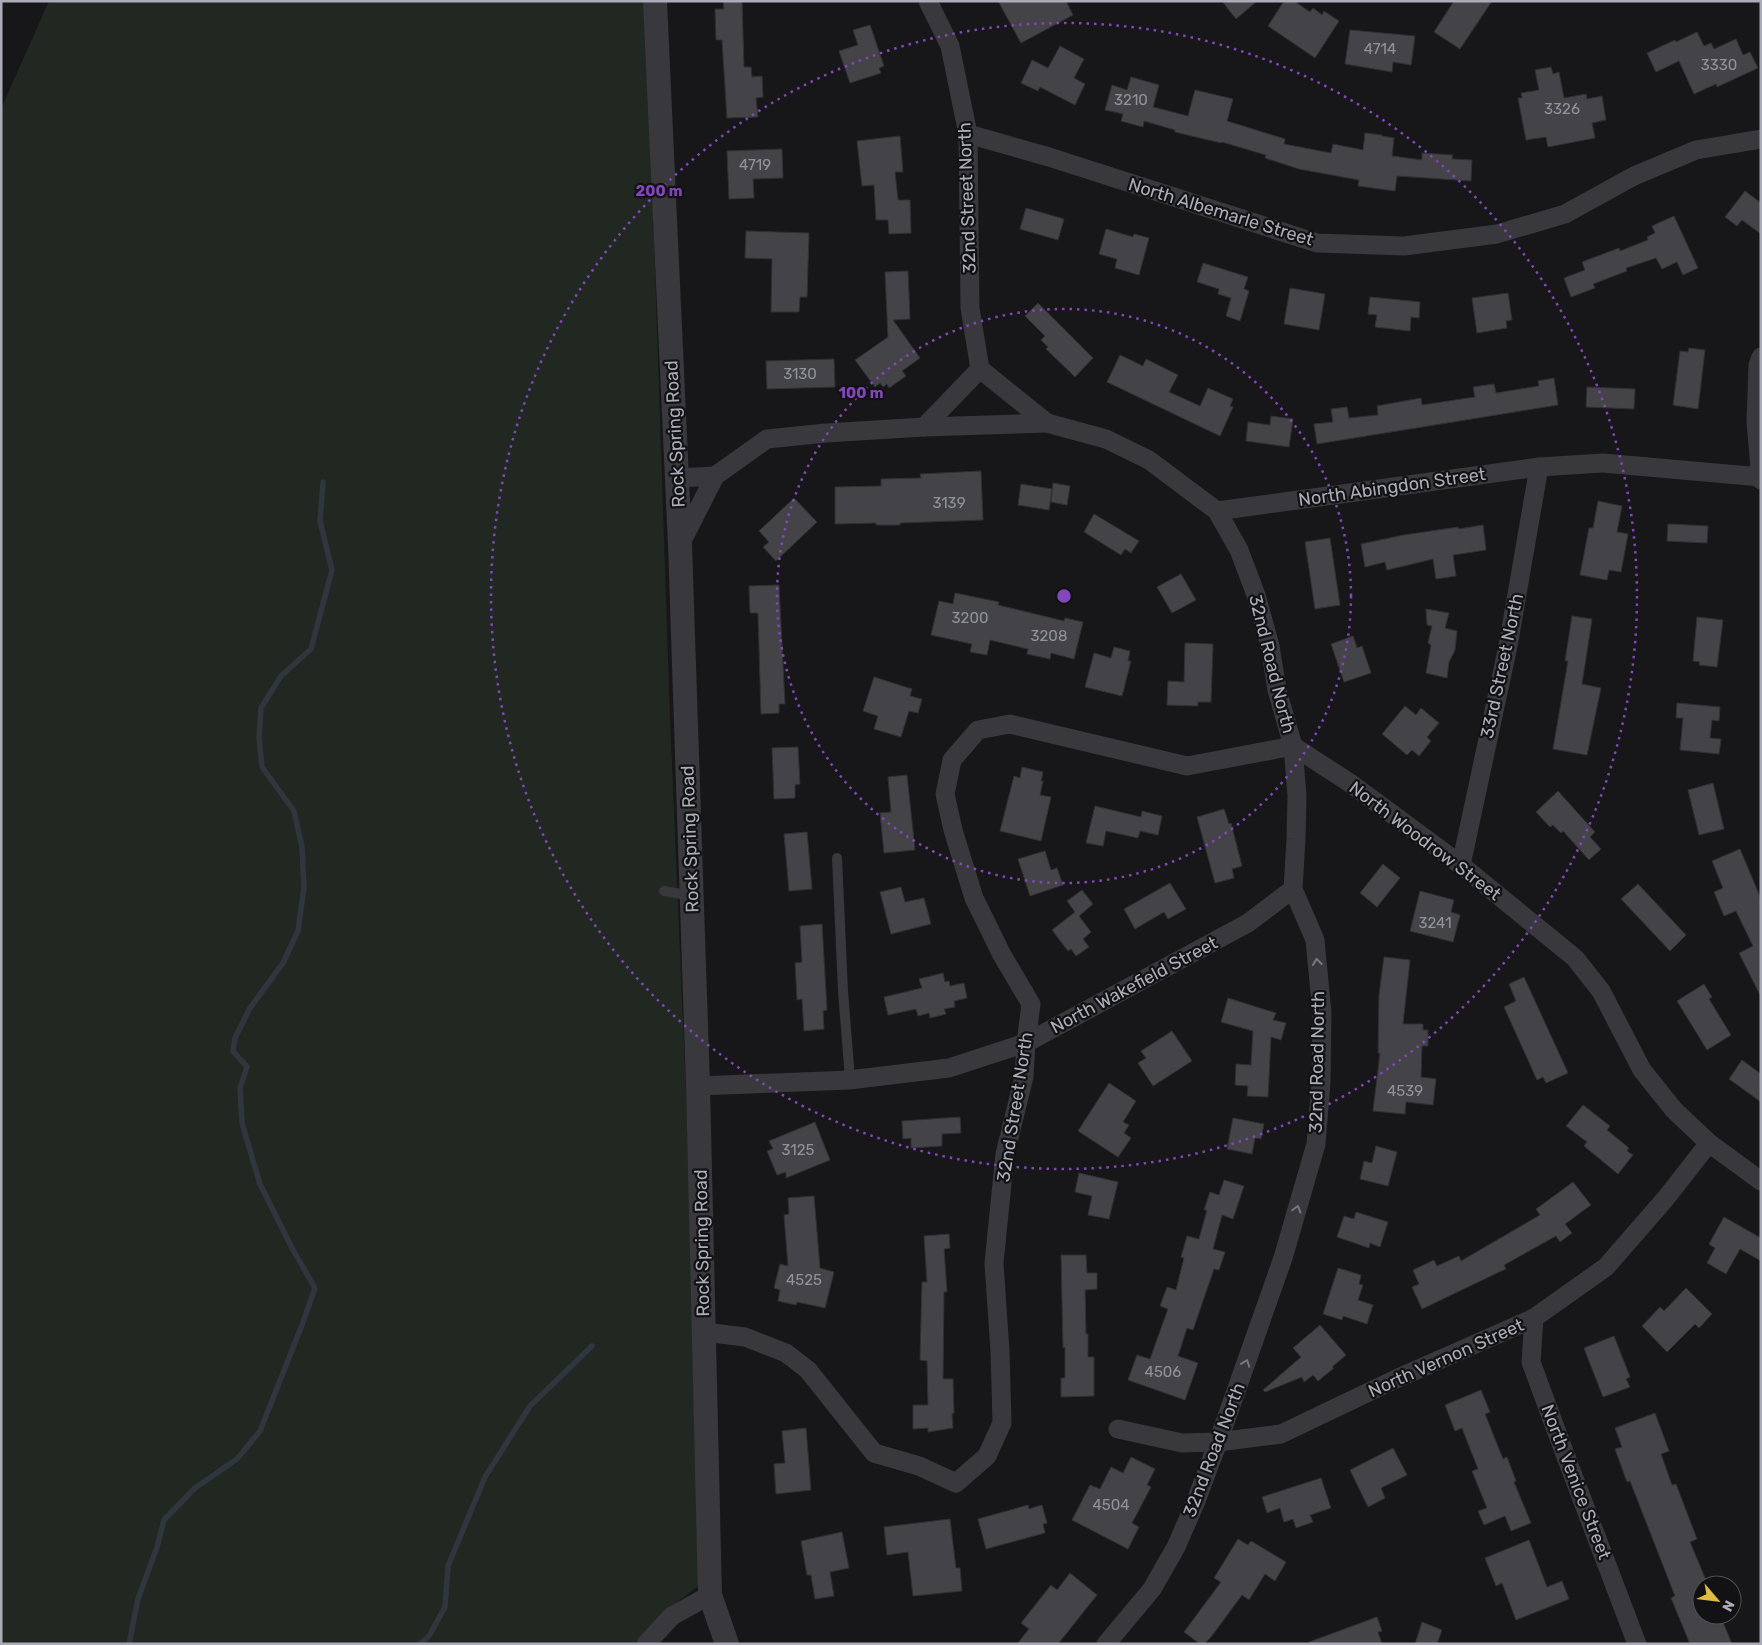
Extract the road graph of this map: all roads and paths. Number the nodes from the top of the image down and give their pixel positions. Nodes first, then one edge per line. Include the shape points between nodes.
1 (655, 1) edge
2 (928, 1) edge
3 (968, 134) junction
4 (1761, 139) edge
5 (1761, 357) edge
6 (980, 370) junction
7 (1047, 423) junction
8 (924, 427) junction
9 (1539, 467) junction
10 (715, 476) junction
11 (677, 478) junction
12 (1761, 478) edge
13 (1217, 511) junction
14 (680, 544) junction
15 (1293, 746) junction
16 (837, 858) dead end
17 (1461, 865) junction
18 (1293, 889) junction
19 (664, 891) dead end
20 (692, 896) junction
21 (1026, 1043) junction
22 (850, 1079) junction
23 (698, 1086) junction
24 (1709, 1143) junction
25 (1761, 1181) edge
26 (1534, 1318) junction
27 (704, 1332) junction
28 (1118, 1429) dead end
29 (1218, 1442) junction
30 (710, 1595) junction
31 (646, 1644) edge
32 (727, 1644) edge
33 (1106, 1644) edge
34 (1638, 1644) edge

1 - 11 street, Rock Spring Road
2 - 3 street, 32nd Street North via 950,46
3 - 4 street, North Albemarle Street via 1317,243 1404,246 1497,234 1566,214 1634,176 1696,150
3 - 6 street, 32nd Street North via 970,308
5 - 12 street via 1756,422
6 - 7 street
6 - 8 street
7 - 8 street
7 - 13 street via 1106,439 1149,460
8 - 10 street via 767,439
9 - 12 street, North Abingdon Street via 1603,463
9 - 13 street, North Abingdon Street
9 - 17 street, 33rd Street North via 1508,646
10 - 11 street
10 - 14 street
11 - 14 street, Rock Spring Road
13 - 15 street, 32nd Road North via 1239,550 1256,595
14 - 20 street, Rock Spring Road
15 - 17 street, North Woodrow Street via 1350,783
15 - 18 street, 32nd Road North via 1297,796
15 - 21 street, 32nd Street North via 1187,766 1010,724 978,730 952,760 945,794 974,898 1031,1004
16 - 22 lane
17 - 24 street, North Woodrow Street via 1575,958 1601,991 1642,1070 1674,1110
18 - 21 street, North Wakefield Street via 1248,923
29 -> 18 street, 32nd Road North via 1283,1258 1316,1144 1322,1013 1315,940
19 - 20 lane
20 - 23 street, Rock Spring Road
21 - 22 street, North Wakefield Street via 949,1068
21 - 27 street, 32nd Street North via 1024,1077 1005,1154 994,1263 1002,1423 987,1456 956,1483 918,1466 874,1454 808,1370 786,1353 745,1337
22 - 23 street, North Wakefield Street
23 - 27 street, Rock Spring Road
24 - 25 street, North Woodrow Street
24 - 26 street, North Vernon Street via 1606,1267
26 - 29 street, North Vernon Street via 1282,1434
26 - 34 street, North Venice Street via 1531,1362
27 - 30 street, Rock Spring Road
28 - 29 street, North Vernon Street via 1182,1443
29 - 33 street, 32nd Road North via 1176,1547 1152,1589
30 - 31 street via 672,1616
30 - 32 street, Rock Spring Road

